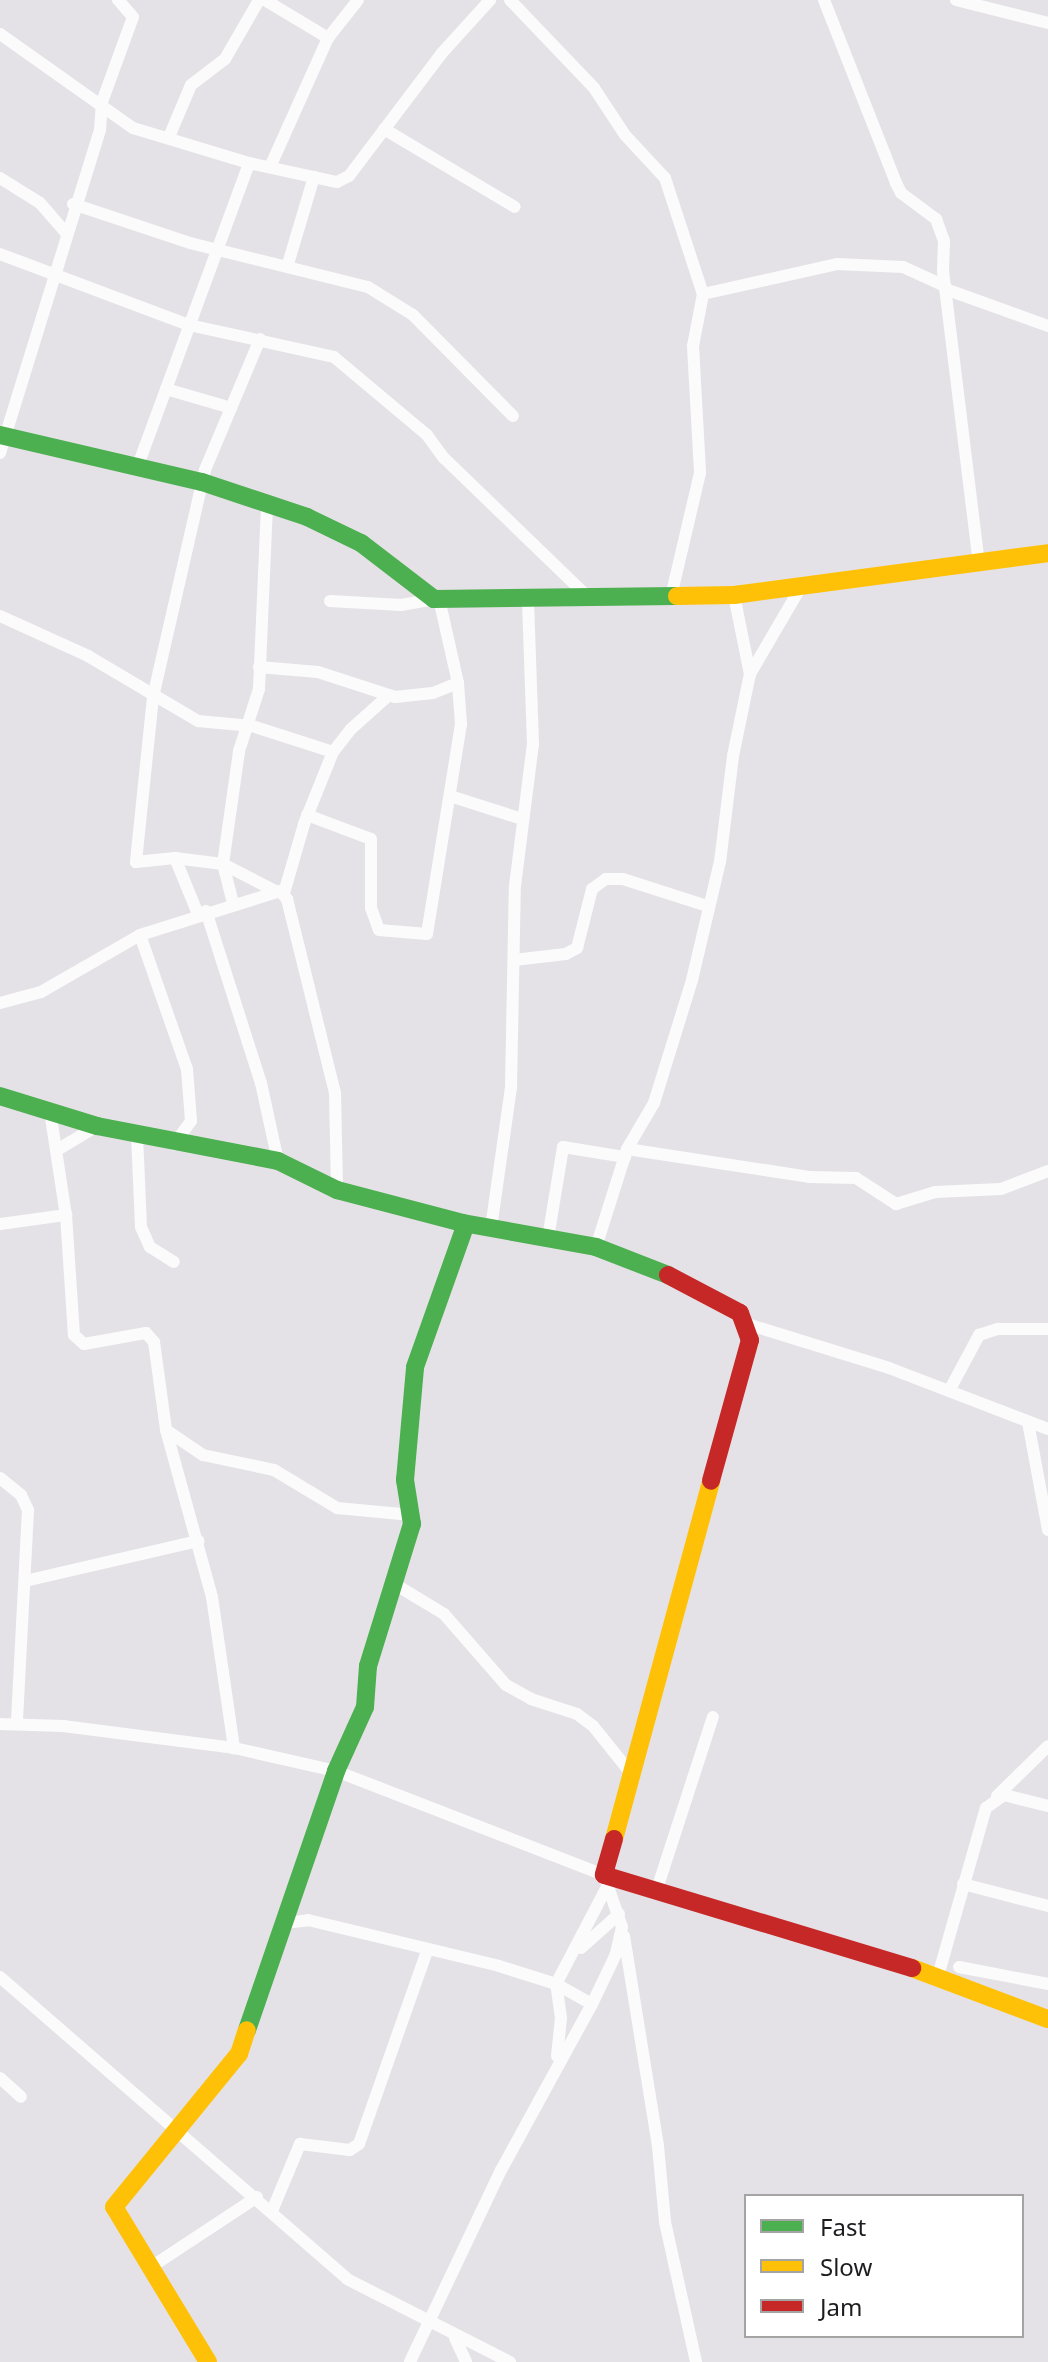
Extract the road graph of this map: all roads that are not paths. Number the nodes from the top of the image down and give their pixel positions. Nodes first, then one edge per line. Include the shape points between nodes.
1 (118, 0) edge
2 (262, 0) edge
3 (358, 0) edge
4 (490, 0) edge
5 (510, 0) edge
6 (824, 0) edge
7 (956, 0) edge
8 (1048, 23) edge
9 (0, 34) edge
10 (328, 38) junction
11 (102, 102) junction
12 (384, 129) junction
13 (169, 137) junction
14 (249, 163) junction
15 (270, 167) junction
16 (314, 177) junction
17 (0, 178) edge
18 (73, 204) junction
19 (515, 207) dead end
20 (65, 232) junction
21 (220, 247) junction
22 (0, 254) edge
23 (288, 264) junction
24 (52, 276) junction
25 (947, 288) junction
26 (703, 294) junction
27 (189, 325) junction
28 (1048, 326) edge
29 (260, 339) junction
30 (166, 389) junction
31 (231, 408) junction
32 (513, 416) dead end
33 (1, 441) edge
34 (137, 468) junction
35 (202, 482) junction
36 (267, 503) junction
37 (1048, 553) edge
38 (979, 563) junction
39 (799, 590) junction
40 (734, 595) junction
41 (671, 597) junction
42 (436, 599) junction
43 (590, 599) junction
44 (330, 601) dead end
45 (528, 601) junction
46 (0, 616) edge
47 (259, 667) junction
48 (750, 674) junction
49 (458, 683) junction
50 (389, 695) junction
51 (153, 697) junction
52 (246, 725) junction
53 (333, 752) junction
54 (450, 796) junction
55 (307, 815) junction
56 (519, 818) junction
57 (175, 858) junction
58 (223, 864) junction
59 (279, 892) junction
60 (233, 903) junction
61 (707, 906) junction
62 (202, 912) junction
63 (140, 935) junction
64 (514, 960) junction
65 (0, 1003) edge
66 (0, 1096) edge
67 (50, 1111) junction
68 (97, 1126) junction
69 (137, 1135) junction
70 (174, 1144) junction
71 (57, 1150) junction
72 (626, 1153) junction
73 (278, 1161) junction
74 (1048, 1171) edge
75 (337, 1190) junction
76 (66, 1215) junction
77 (0, 1224) edge
78 (466, 1224) junction
79 (491, 1228) junction
80 (548, 1238) junction
81 (596, 1247) junction
82 (174, 1262) dead end
83 (747, 1324) junction
84 (1048, 1329) edge
85 (949, 1391) junction
86 (1028, 1422) junction
87 (1048, 1429) edge
88 (166, 1430) junction
89 (191, 1450) junction
90 (176, 1462) junction
91 (0, 1478) edge
92 (0, 1492) edge
93 (21, 1495) junction
94 (412, 1515) junction
95 (1048, 1530) edge
96 (198, 1541) junction
97 (25, 1581) junction
98 (396, 1585) junction
99 (713, 1717) dead end
100 (17, 1723) junction
101 (0, 1724) edge
102 (1048, 1746) edge
103 (234, 1748) junction
104 (336, 1771) junction
105 (630, 1772) junction
106 (997, 1796) junction
107 (1048, 1806) edge
108 (606, 1880) junction
109 (963, 1884) junction
110 (656, 1892) junction
111 (1048, 1906) edge
112 (288, 1914) junction
113 (621, 1920) junction
114 (947, 1941) junction
115 (427, 1951) junction
116 (576, 1953) junction
117 (959, 1967) junction
118 (938, 1976) junction
119 (0, 1977) edge
120 (556, 1984) junction
121 (1048, 1984) edge
122 (968, 1987) junction
123 (592, 2004) junction
124 (1048, 2019) edge
125 (555, 2064) junction
126 (0, 2078) edge
127 (21, 2097) dead end
128 (177, 2127) junction
129 (257, 2197) junction
130 (272, 2211) junction
131 (151, 2267) junction
132 (431, 2324) junction
133 (455, 2338) junction
134 (208, 2362) edge
135 (410, 2362) edge
136 (466, 2362) edge
137 (510, 2362) edge
138 (696, 2362) edge

1 - 11 street via 133,17
2 - 10 street
2 - 13 street via 225,59 191,85
3 - 10 street
4 - 12 street
5 - 26 street via 594,88 625,135 665,178
6 - 25 street via 901,193 936,219 944,241
7 - 8 street
9 - 11 street
10 - 15 street
11 - 13 street via 133,128
11 - 18 street via 100,130
12 - 16 street via 344,181
12 - 19 street
13 - 14 street
14 - 15 street
14 - 21 street via 237,185
15 - 16 street
16 - 23 street
17 - 20 street via 40,203
18 - 20 street
18 - 21 street via 190,243
20 - 24 street
21 - 23 street
21 - 27 street
22 - 24 street
23 - 32 street via 368,287 413,315
24 - 27 street
24 - 33 street
25 - 26 street via 903,267 837,264
25 - 28 street
25 - 38 street
26 - 41 street via 693,346 700,473
27 - 29 street
27 - 30 street
29 - 31 street
29 - 43 street via 323,352 377,390
30 - 31 street
30 - 34 street
31 - 35 street
33 - 34 street
34 - 35 street
35 - 36 street
35 - 51 street
36 - 42 street via 361,543
36 - 47 street
37 - 38 street
38 - 39 street
39 - 40 street
39 - 48 street
40 - 41 street
40 - 48 street
41 - 43 street
42 - 44 street via 401,605
42 - 45 street
42 - 49 street
43 - 45 street
45 - 56 street via 533,744
46 - 51 street via 88,656
47 - 50 street via 318,672
47 - 52 street via 259,689
48 - 61 street via 720,862
49 - 50 street via 415,697
49 - 54 street via 461,724
50 - 53 street
51 - 52 street via 208,724
51 - 57 street via 136,862
52 - 53 street
52 - 58 street
53 - 55 street
54 - 55 street via 430,930 421,936 376,927 371,839
54 - 56 street
55 - 59 street
56 - 64 street
57 - 58 street
57 - 62 street
58 - 59 street
58 - 60 street
59 - 60 street
59 - 75 street via 335,1093
60 - 62 street
61 - 64 street via 623,879 606,879 592,889 577,948
61 - 72 street via 673,1046 654,1103
62 - 63 street
62 - 73 street via 261,1083
63 - 65 street via 41,992
63 - 70 street via 187,1069 191,1121
64 - 79 street via 511,1087
66 - 67 street
67 - 68 street
67 - 71 street
68 - 69 street
68 - 71 street
69 - 70 street
69 - 82 street via 141,1227 150,1247
70 - 73 street
71 - 76 street
72 - 74 street via 809,1177 856,1178 896,1204 935,1192 1001,1189
72 - 80 street via 563,1147
72 - 81 street
73 - 75 street
75 - 78 street
76 - 77 street
76 - 88 street via 74,1335 84,1344 146,1333 152,1337
78 - 79 street
78 - 94 street via 415,1367 405,1480
79 - 80 street
80 - 81 street
81 - 83 street via 709,1295 740,1313
83 - 85 street
83 - 105 street via 750,1340
84 - 85 street via 998,1329 979,1335
85 - 86 street
86 - 87 street
86 - 95 street
88 - 89 street
88 - 90 street
89 - 90 street
89 - 94 street via 274,1470 337,1508
90 - 96 street
91 - 93 street
92 - 93 street
93 - 97 street via 28,1510
94 - 98 street
96 - 97 street
96 - 103 street
97 - 100 street
98 - 104 street via 368,1666 365,1707
98 - 105 street via 444,1614 506,1685 577,1714 593,1726
99 - 110 street
100 - 101 street
100 - 103 street
102 - 106 street
103 - 104 street
104 - 108 street
104 - 112 street
105 - 108 street
106 - 107 street
106 - 109 street via 982,1816
108 - 110 street
108 - 113 street
108 - 116 street
109 - 111 street
109 - 114 street
110 - 118 street
112 - 115 street
112 - 128 street via 239,2054
113 - 116 street
113 - 123 street via 616,1954
113 - 138 street via 658,2146 665,2222
114 - 117 street
114 - 118 street
115 - 120 street
115 - 130 street via 359,2144 350,2150 300,2144
116 - 120 street
117 - 121 street
117 - 122 street
118 - 122 street
119 - 128 street
120 - 123 street
120 - 125 street via 561,2018
122 - 124 street
123 - 125 street
125 - 132 street
126 - 127 street
128 - 129 street
128 - 131 street via 114,2207
129 - 130 street
129 - 131 street
130 - 132 street via 347,2279
131 - 134 street
132 - 133 street
132 - 135 street
133 - 136 street
133 - 137 street

